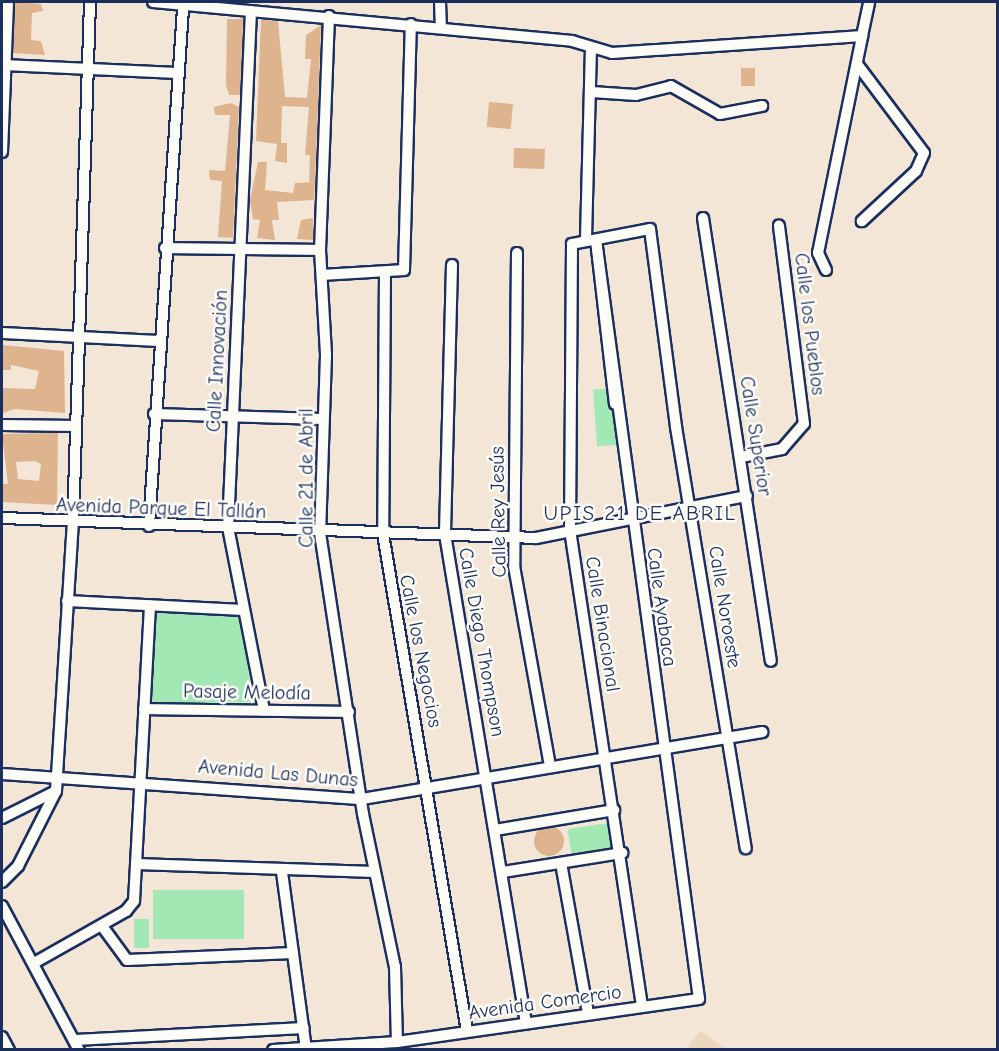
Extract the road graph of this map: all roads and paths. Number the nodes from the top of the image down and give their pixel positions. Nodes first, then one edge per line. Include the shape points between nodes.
1 (8, 2) edge
2 (90, 2) edge
3 (153, 2) edge
4 (440, 2) edge
5 (869, 2) edge
6 (183, 8) junction
7 (250, 11) junction
8 (329, 16) junction
9 (411, 24) junction
10 (441, 27) junction
11 (862, 36) junction
12 (591, 49) junction
13 (857, 64) junction
14 (5, 65) edge
15 (87, 69) junction
16 (178, 73) junction
17 (592, 92) junction
18 (762, 106) dead end
19 (2, 152) edge
20 (703, 218) dead end
21 (862, 221) dead end
22 (779, 226) dead end
23 (591, 239) junction
24 (165, 248) junction
25 (320, 250) junction
26 (241, 251) junction
27 (517, 253) dead end
28 (452, 265) dead end
29 (826, 270) dead end
30 (385, 273) junction
31 (322, 275) junction
32 (2, 333) edge
33 (80, 337) junction
34 (158, 341) junction
35 (615, 404) dead end
36 (154, 414) junction
37 (232, 419) junction
38 (323, 419) junction
39 (2, 424) edge
40 (76, 426) junction
41 (741, 457) junction
42 (747, 496) junction
43 (690, 506) junction
44 (2, 518) edge
45 (631, 518) junction
46 (73, 523) junction
47 (149, 526) junction
48 (228, 528) junction
49 (570, 531) junction
50 (320, 533) junction
51 (383, 534) junction
52 (445, 534) junction
53 (513, 538) junction
54 (67, 601) junction
55 (150, 605) junction
56 (243, 610) junction
57 (771, 661) dead end
58 (144, 709) junction
59 (264, 710) junction
60 (349, 712) junction
61 (762, 732) dead end
62 (727, 738) junction
63 (664, 748) junction
64 (607, 758) junction
65 (550, 767) junction
66 (2, 774) edge
67 (57, 776) junction
68 (488, 777) junction
69 (138, 780) junction
70 (428, 787) junction
71 (56, 791) junction
72 (362, 799) junction
73 (615, 810) junction
74 (2, 818) edge
75 (495, 830) junction
76 (746, 848) dead end
77 (622, 853) junction
78 (561, 862) junction
79 (136, 864) junction
80 (282, 872) junction
81 (375, 872) junction
82 (503, 872) junction
83 (2, 882) edge
84 (2, 906) edge
85 (102, 926) junction
86 (293, 953) junction
87 (34, 963) junction
88 (699, 999) joint
89 (642, 1006) junction
90 (588, 1013) junction
91 (526, 1023) junction
92 (304, 1028) junction
93 (467, 1031) junction
94 (2, 1036) edge
95 (397, 1042) junction
96 (77, 1045) edge
97 (306, 1048) edge
98 (9, 1050) edge
99 (273, 1050) edge

1 - 14 street
2 - 15 street
3 - 6 street
4 - 10 street
5 - 11 street
6 - 7 street
6 - 16 street
7 - 8 street
7 - 26 street, Calle Innovación
8 - 9 street
8 - 25 street, Calle 21 de Abril
9 - 10 street
9 - 30 street via 404,270
10 - 12 street via 572,41
11 - 12 street via 619,53
11 - 13 street
12 - 17 street
13 - 21 street via 924,153 916,171
13 - 29 street via 818,253
14 - 15 street
14 - 19 street
15 - 16 street
15 - 33 street
16 - 24 street
17 - 18 street via 636,95 670,86 720,114
17 - 23 street via 585,138
20 - 41 street, Calle Superior
22 - 41 street, Calle los Pueblos via 804,424 782,448
23 - 35 street
23 - 43 street, Calle Noroeste via 650,229
23 - 45 street, Calle Ayabaca
23 - 49 street, Calle Binacional via 572,244
24 - 26 street
24 - 34 street
25 - 26 street
25 - 31 street, Calle 21 de Abril
26 - 37 street, Calle Innovación
27 - 53 street, Calle Rey Jesús
28 - 52 street, Calle Diego Thompson
30 - 31 street
30 - 51 street, Calle los Negocios
31 - 38 street, Calle 21 de Abril
32 - 33 street
33 - 34 street
33 - 40 street
34 - 36 street
36 - 37 street
36 - 47 street
37 - 38 street
37 - 48 street, Calle Innovación
38 - 50 street, Calle 21 de Abril
39 - 40 street
40 - 46 street
41 - 42 street, Calle Superior
42 - 43 street, Avenida Parque El Tallán
42 - 57 street, Calle Superior
43 - 45 street, Avenida Parque El Tallán
43 - 62 street, Calle Noroeste
44 - 46 street, Avenida Parque El Tallán
45 - 49 street, Avenida Parque El Tallán
45 - 63 street, Calle Ayabaca
46 - 47 street, Avenida Parque El Tallán
46 - 54 street
47 - 48 street, Avenida Parque El Tallán
48 - 50 street, Avenida Parque El Tallán
48 - 56 street, Calle Innovación
49 - 53 street, Avenida Parque El Tallán
49 - 64 street, Calle Binacional
50 - 51 street, Avenida Parque El Tallán
50 - 60 street, Calle 21 de Abril
51 - 52 street, Avenida Parque El Tallán
51 - 70 street, Calle los Negocios
52 - 53 street, Avenida Parque El Tallán
52 - 68 street, Calle Diego Thompson
53 - 65 street, Calle Rey Jesús
54 - 55 street
54 - 67 street
55 - 56 street
55 - 58 street
56 - 59 street, Calle Innovación
58 - 59 street, Pasaje Melodía
58 - 69 street
59 - 60 street, Pasaje Melodía
60 - 72 street, Calle 21 de Abril
61 - 62 street, Avenida Las Dunas
62 - 63 street, Avenida Las Dunas
62 - 76 street, Calle Noroeste
63 - 64 street, Avenida Las Dunas
63 - 88 street, Calle Ayabaca
64 - 65 street, Avenida Las Dunas
64 - 73 street, Calle Binacional
65 - 68 street, Avenida Las Dunas
66 - 67 street, Avenida Las Dunas
67 - 69 street, Avenida Las Dunas
67 - 71 street
68 - 70 street, Avenida Las Dunas
68 - 75 street, Calle Diego Thompson
69 - 72 street, Avenida Las Dunas
69 - 79 street
70 - 72 street, Avenida Las Dunas
70 - 93 street, Calle los Negocios
71 - 74 street
71 - 83 street via 18,866
72 - 81 street, Calle 21 de Abril
73 - 75 street
73 - 77 street, Calle Binacional
75 - 82 street, Calle Diego Thompson
77 - 78 street
77 - 89 street, Calle Binacional
78 - 82 street
78 - 90 street
79 - 80 street
79 - 85 street via 131,907
80 - 81 street
80 - 86 street
81 - 95 street, Calle 21 de Abril via 395,967
82 - 91 street, Calle Diego Thompson
84 - 87 street
85 - 86 street via 127,960
85 - 87 street
86 - 92 street
87 - 96 street
88 - 89 street, Avenida Comercio
89 - 90 street, Avenida Comercio
90 - 91 street, Avenida Comercio
91 - 93 street, Avenida Comercio
92 - 96 street
92 - 97 street
93 - 95 street, Avenida Comercio
94 - 98 street
95 - 97 street, Avenida Comercio
97 - 99 street, Avenida Comercio

